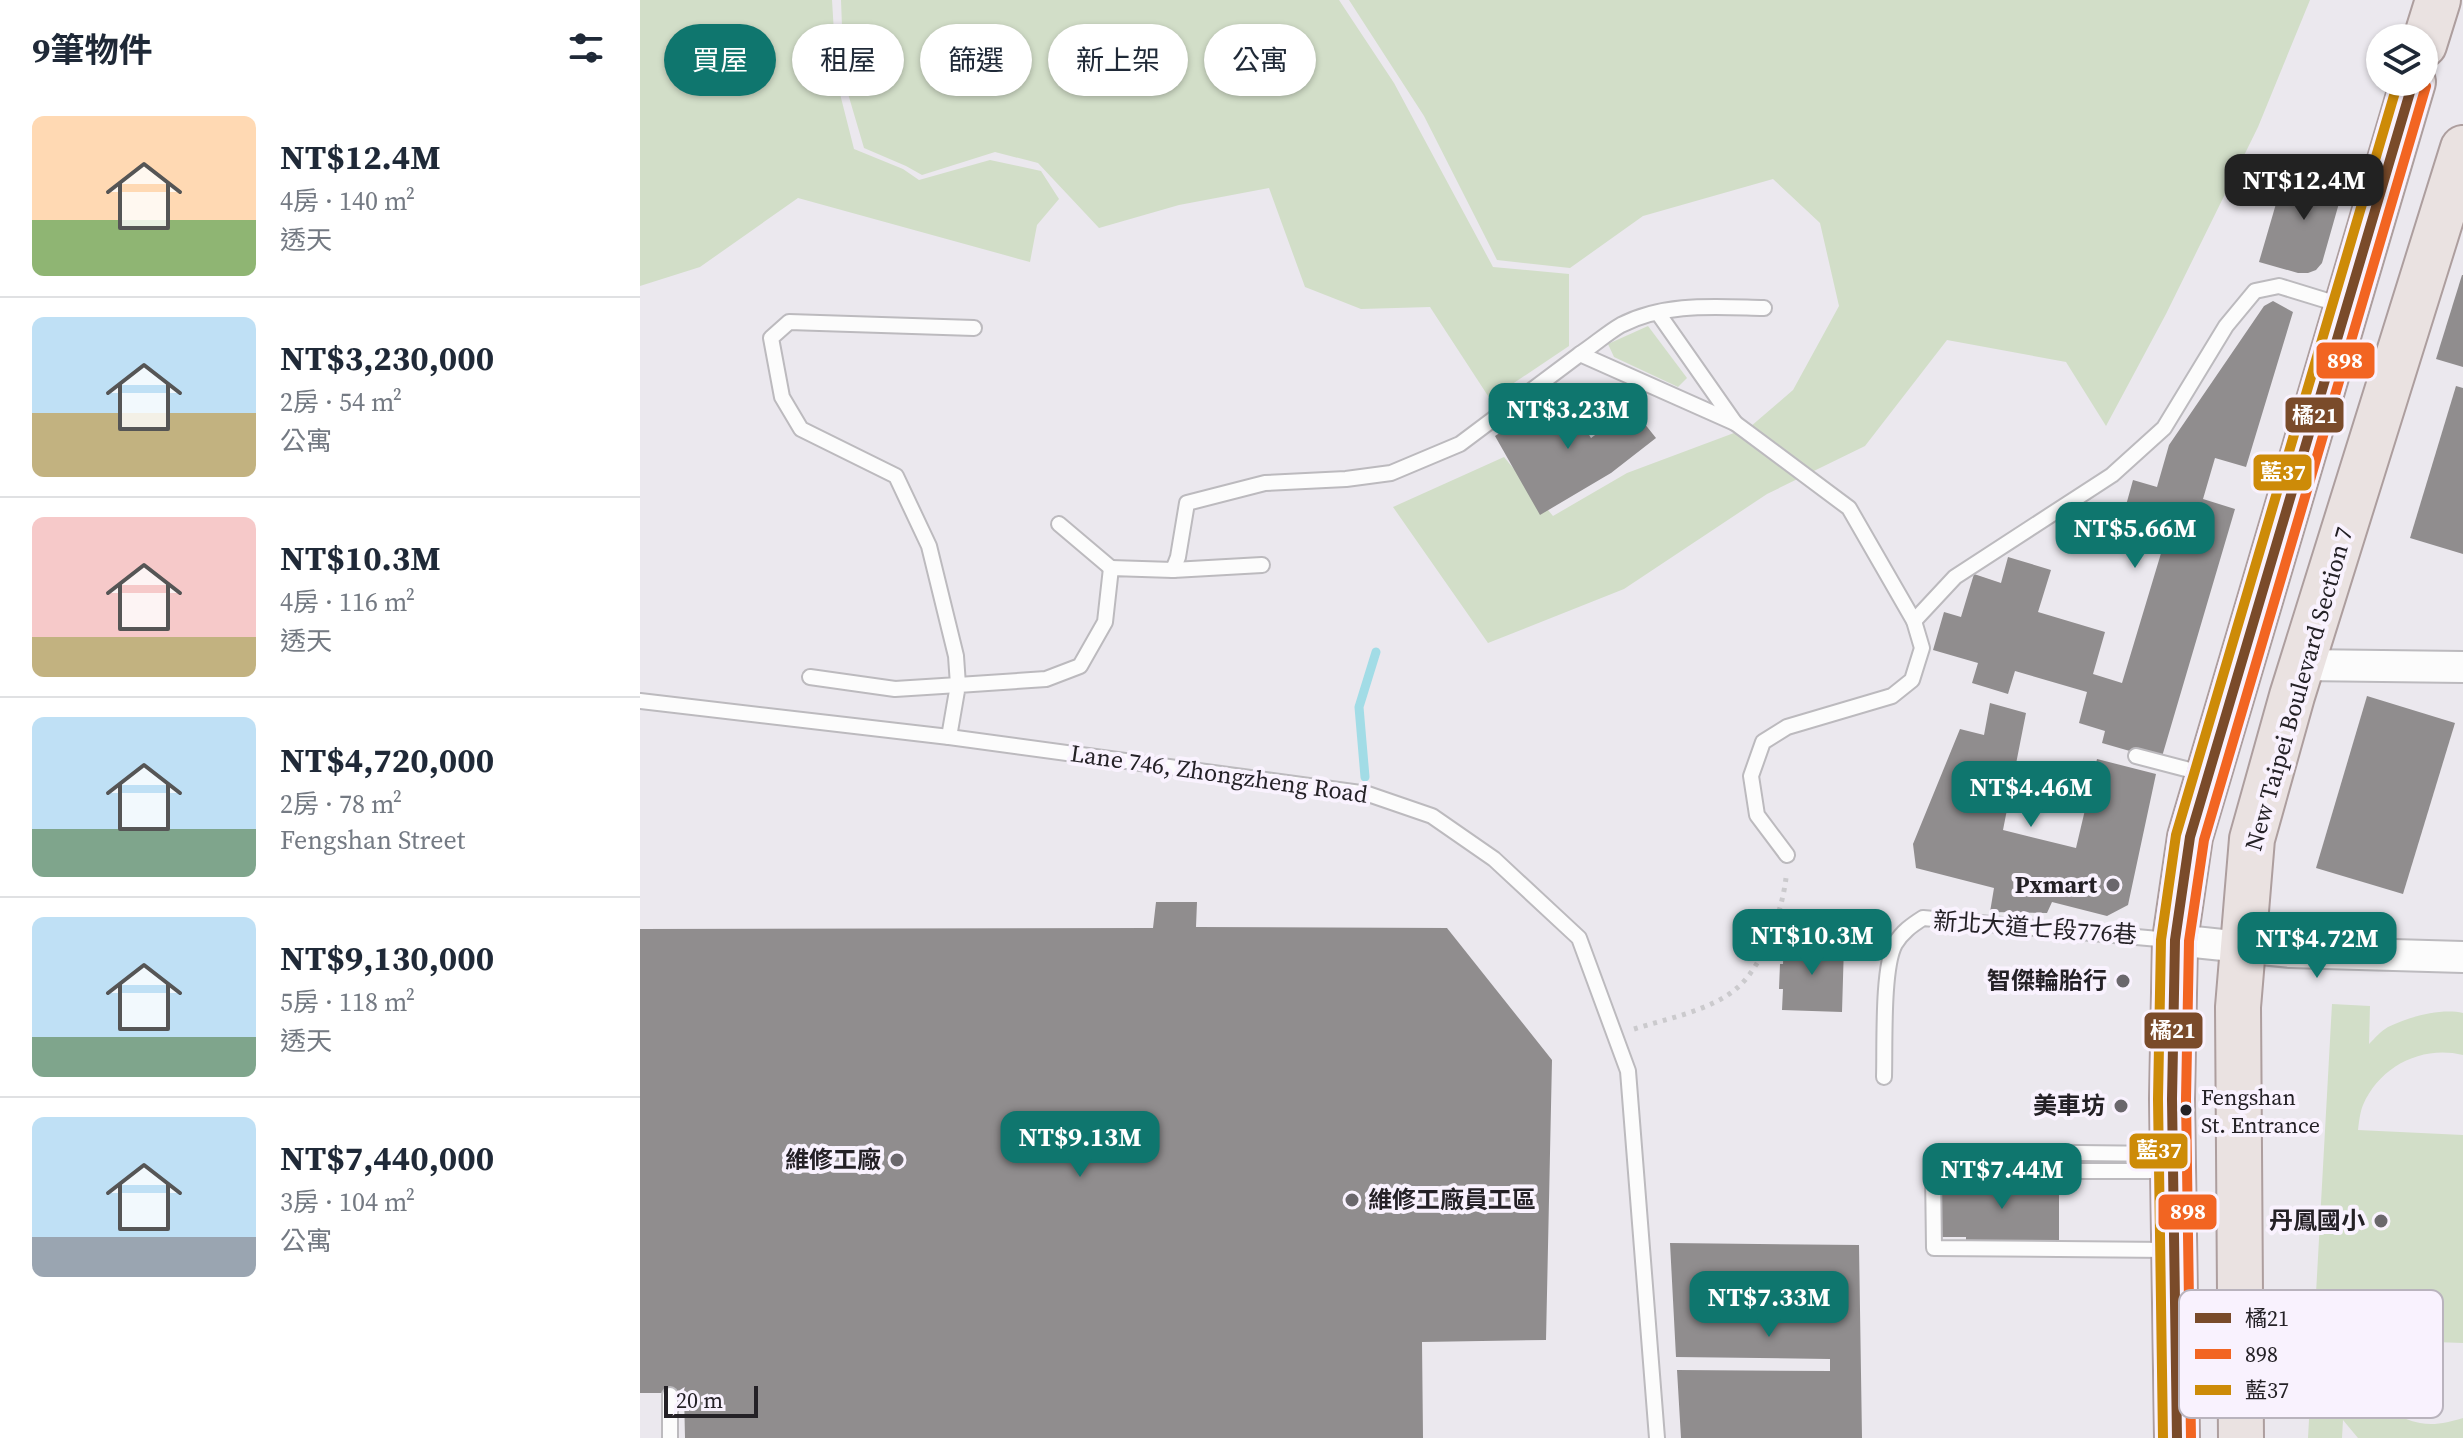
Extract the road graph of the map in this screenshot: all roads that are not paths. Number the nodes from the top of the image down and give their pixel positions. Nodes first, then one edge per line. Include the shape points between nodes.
1 (2438, 0) edge
2 (2431, 24) edge
3 (2409, 96) edge
4 (2463, 148) edge
5 (2346, 306) junction
6 (1764, 308) dead end
7 (1658, 313) junction
8 (974, 328) dead end
9 (1580, 354) junction
10 (1735, 423) junction
11 (1059, 524) dead end
12 (1262, 565) dead end
13 (1111, 568) junction
14 (1173, 570) junction
15 (1914, 621) junction
16 (2302, 665) junction
17 (2463, 667) edge
18 (810, 677) dead end
19 (958, 685) junction
20 (640, 701) edge
21 (949, 737) junction
22 (2136, 756) dead end
23 (2208, 775) junction
24 (1787, 855) road end
25 (2175, 940) junction
26 (2242, 947) junction
27 (2463, 957) edge
28 (1884, 1077) dead end
29 (1988, 1152) dead end
30 (2173, 1163) junction
31 (2174, 1250) junction
32 (2240, 1290) edge
33 (670, 1395) dead end
34 (2241, 1418) edge
35 (670, 1438) edge
36 (1657, 1438) edge
37 (2177, 1438) edge
38 (2241, 1438) edge

1 - 2 main road
3 - 5 main road
4 - 16 main road, New Taipei Boulevard Section 7
5 - 15 lane via 2279,286 2255,291 2226,326 2164,428 2112,475 1955,577
5 - 23 main road
6 - 7 lane via 1685,307
7 - 9 lane via 1622,325
7 - 10 lane
8 - 19 lane via 789,322 771,338 782,397 801,429 896,476 929,546
9 - 10 lane
9 - 14 lane via 1460,444 1391,473 1265,483 1187,503
10 - 15 lane via 1849,508
11 - 13 lane
12 - 14 lane
13 - 14 lane
13 - 19 lane via 1105,622 1080,666 1046,679
15 - 24 lane via 1922,648 1912,680 1892,696 1787,727 1763,742 1751,776 1757,815
16 - 17 street
16 - 26 main road, New Taipei Boulevard Section 7 via 2252,839
18 - 19 lane via 895,689
19 - 21 lane
20 - 21 lane, Lane 746, Zhongzheng Road
21 - 36 lane, Lane 746, Zhongzheng Road via 1368,794 1432,816 1494,859 1579,938 1628,1071
22 - 23 lane
23 - 25 main road via 2190,837
25 - 26 street
25 - 28 lane, 新北大道七段776巷 via 1923,918 1895,943 1888,962
25 - 30 main road
26 - 27 street
26 - 32 main road, New Taipei Boulevard Section 7
29 - 30 lane
30 - 31 main road
30 - 31 lane via 1933,1171 1934,1248
31 - 37 main road
33 - 35 lane
34 - 38 main road, New Taipei Boulevard Section 7

